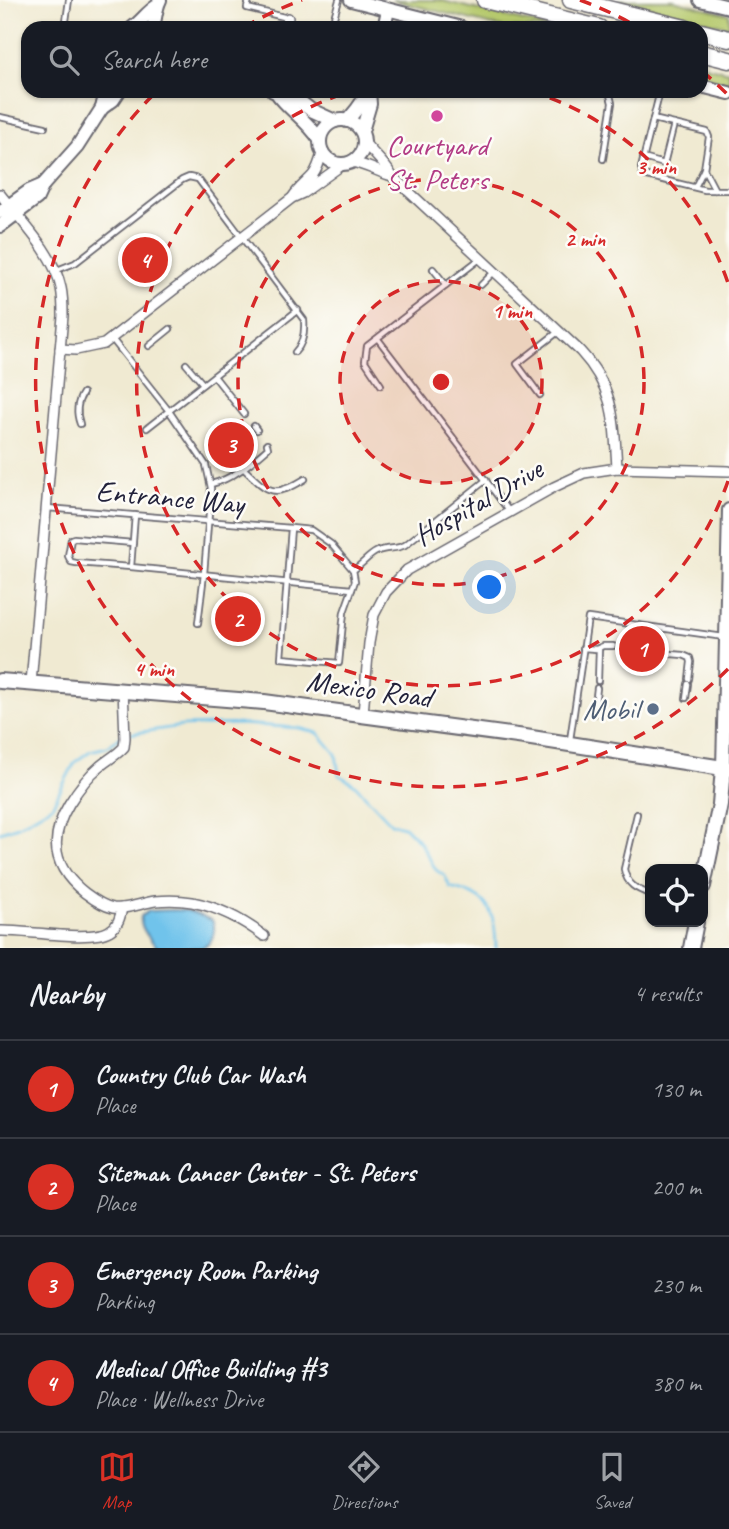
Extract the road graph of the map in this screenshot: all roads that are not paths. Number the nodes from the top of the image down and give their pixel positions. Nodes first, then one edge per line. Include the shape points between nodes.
1 (69, 0) edge
2 (249, 0) edge
3 (340, 0) edge
4 (351, 0) edge
5 (485, 0) edge
6 (571, 0) edge
7 (700, 0) edge
8 (158, 3) edge
9 (729, 7) edge
10 (388, 10) junction
11 (66, 21) edge
12 (141, 21) edge
13 (156, 21) edge
14 (282, 21) edge
15 (333, 21) edge
16 (386, 21) edge
17 (433, 21) edge
18 (570, 21) edge
19 (656, 21) edge
20 (708, 34) edge
21 (729, 39) edge
22 (708, 55) edge
23 (729, 60) edge
24 (708, 88) edge
25 (729, 93) edge
26 (104, 98) edge
27 (114, 98) edge
28 (280, 98) edge
29 (295, 98) edge
30 (364, 98) edge
31 (370, 98) edge
32 (611, 98) edge
33 (658, 98) edge
34 (102, 108) junction
35 (0, 117) edge
36 (653, 119) junction
37 (341, 121) junction
38 (674, 124) junction
39 (45, 127) dead end
40 (363, 137) junction
41 (320, 140) junction
42 (323, 153) junction
43 (643, 158) junction
44 (603, 159) dead end
45 (347, 163) junction
46 (704, 169) junction
47 (392, 176) junction
48 (695, 187) junction
49 (715, 190) junction
50 (729, 190) edge
51 (0, 194) edge
52 (292, 198) junction
53 (9, 211) edge
54 (0, 226) edge
55 (241, 238) junction
56 (481, 258) junction
57 (433, 269) dead end
58 (56, 270) junction
59 (495, 271) junction
60 (446, 285) junction
61 (481, 285) dead end
62 (298, 310) junction
63 (170, 329) dead end
64 (558, 331) junction
65 (112, 339) junction
66 (378, 339) junction
67 (149, 346) dead end
68 (60, 349) junction
69 (295, 352) dead end
70 (186, 364) dead end
71 (214, 376) junction
72 (203, 384) junction
73 (381, 385) dead end
74 (83, 393) dead end
75 (540, 395) dead end
76 (169, 411) junction
77 (244, 414) dead end
78 (80, 424) dead end
79 (147, 428) dead end
80 (267, 444) dead end
81 (243, 468) junction
82 (617, 468) junction
83 (729, 471) edge
84 (305, 479) dead end
85 (486, 480) junction
86 (211, 484) junction
87 (46, 508) junction
88 (729, 510) edge
89 (510, 511) junction
90 (135, 515) junction
91 (209, 522) junction
92 (291, 528) junction
93 (133, 543) junction
94 (131, 567) junction
95 (353, 570) junction
96 (204, 574) junction
97 (287, 582) junction
98 (352, 589) junction
99 (198, 622) dead end
100 (726, 637) junction
101 (613, 646) dead end
102 (583, 648) junction
103 (599, 648) junction
104 (671, 654) dead end
105 (727, 673) edge
106 (0, 681) edge
107 (598, 681) dead end
108 (31, 683) junction
109 (597, 688) dead end
110 (123, 689) junction
111 (686, 698) dead end
112 (363, 714) junction
113 (594, 715) dead end
114 (569, 744) junction
115 (726, 769) edge
116 (637, 814) dead end
117 (708, 864) edge
118 (645, 892) edge
119 (122, 908) junction
120 (695, 927) edge
121 (0, 931) edge
122 (264, 936) dead end
123 (691, 948) edge

1 - 11 lane
2 - 14 lane via 247,8
3 - 15 lane
4 - 10 street
5 - 18 highway
6 - 19 highway
7 - 9 street
8 - 12 street
8 - 13 street
10 - 16 street
10 - 17 street
20 - 21 highway
22 - 23 highway
24 - 25 street
26 - 34 street
27 - 34 street
28 - 41 street
29 - 37 street via 311,110
30 - 37 street
31 - 40 street
32 - 44 lane
33 - 36 lane
34 - 53 street via 77,147 43,185 29,191
35 - 39 lane
36 - 38 lane
36 - 43 lane
37 - 40 street via 355,124
37 - 41 street via 324,128
38 - 43 lane via 664,164
38 - 46 lane via 707,132
40 - 45 street via 360,155
40 - 47 street
41 - 42 street
42 - 45 street via 331,162
42 - 52 street via 314,174
43 - 48 lane via 643,175
45 - 47 street
45 - 52 street
46 - 48 lane
46 - 49 lane
47 - 56 street
48 - 49 lane
49 - 50 lane
51 - 53 street
52 - 55 street
53 - 54 street
53 - 58 street
55 - 58 lane via 198,179 189,177 75,262
55 - 62 lane
55 - 65 street
56 - 59 street
56 - 60 lane
57 - 60 lane
58 - 68 street via 64,316
59 - 61 lane
59 - 64 street
60 - 66 lane
62 - 69 lane via 305,328
62 - 71 lane
63 - 67 lane
64 - 75 lane via 517,363
64 - 82 street via 588,360 607,390
65 - 68 street via 92,348
65 - 76 lane
66 - 73 lane via 367,346 365,358
66 - 85 lane
68 - 87 street
70 - 72 lane
71 - 72 lane
71 - 77 lane
72 - 76 lane
74 - 78 lane via 78,404
76 - 79 lane
76 - 86 lane via 202,457
80 - 81 lane via 268,448
81 - 84 lane via 262,487 274,491 288,490
81 - 86 lane
82 - 83 street, Hospital Drive
82 - 89 street, Hospital Drive via 572,478
85 - 89 lane
85 - 95 lane via 405,545 377,551
86 - 91 lane
87 - 90 lane, Entrance Way
87 - 108 street
88 - 100 street
89 - 112 street, Hospital Drive via 407,570 386,592 371,627
90 - 91 lane, Entrance Way
90 - 93 lane
91 - 92 lane, Entrance Way
91 - 96 lane
92 - 95 lane, Entrance Way via 311,530 331,544
92 - 97 lane
93 - 94 lane
93 - 94 lane via 74,538 68,556 76,563
94 - 96 lane
95 - 98 lane
96 - 97 lane
96 - 99 lane
97 - 98 lane
97 - 98 lane via 281,658 339,663 344,612
100 - 102 lane via 588,618
100 - 105 street
101 - 103 lane
102 - 103 lane
102 - 114 lane
103 - 107 lane
104 - 111 lane via 690,658
105 - 115 street
106 - 108 main road, Mexico Road
108 - 110 main road, Mexico Road
109 - 113 lane
110 - 112 main road, Mexico Road
110 - 119 street via 124,747 91,775 70,803 62,816 56,846 59,863 71,880 94,899
112 - 114 main road, Mexico Road
114 - 115 main road, Mexico Road
115 - 117 main road
116 - 118 lane via 624,869 632,887
119 - 121 street via 116,926 105,933
119 - 122 street via 164,900 205,905
120 - 123 main road

